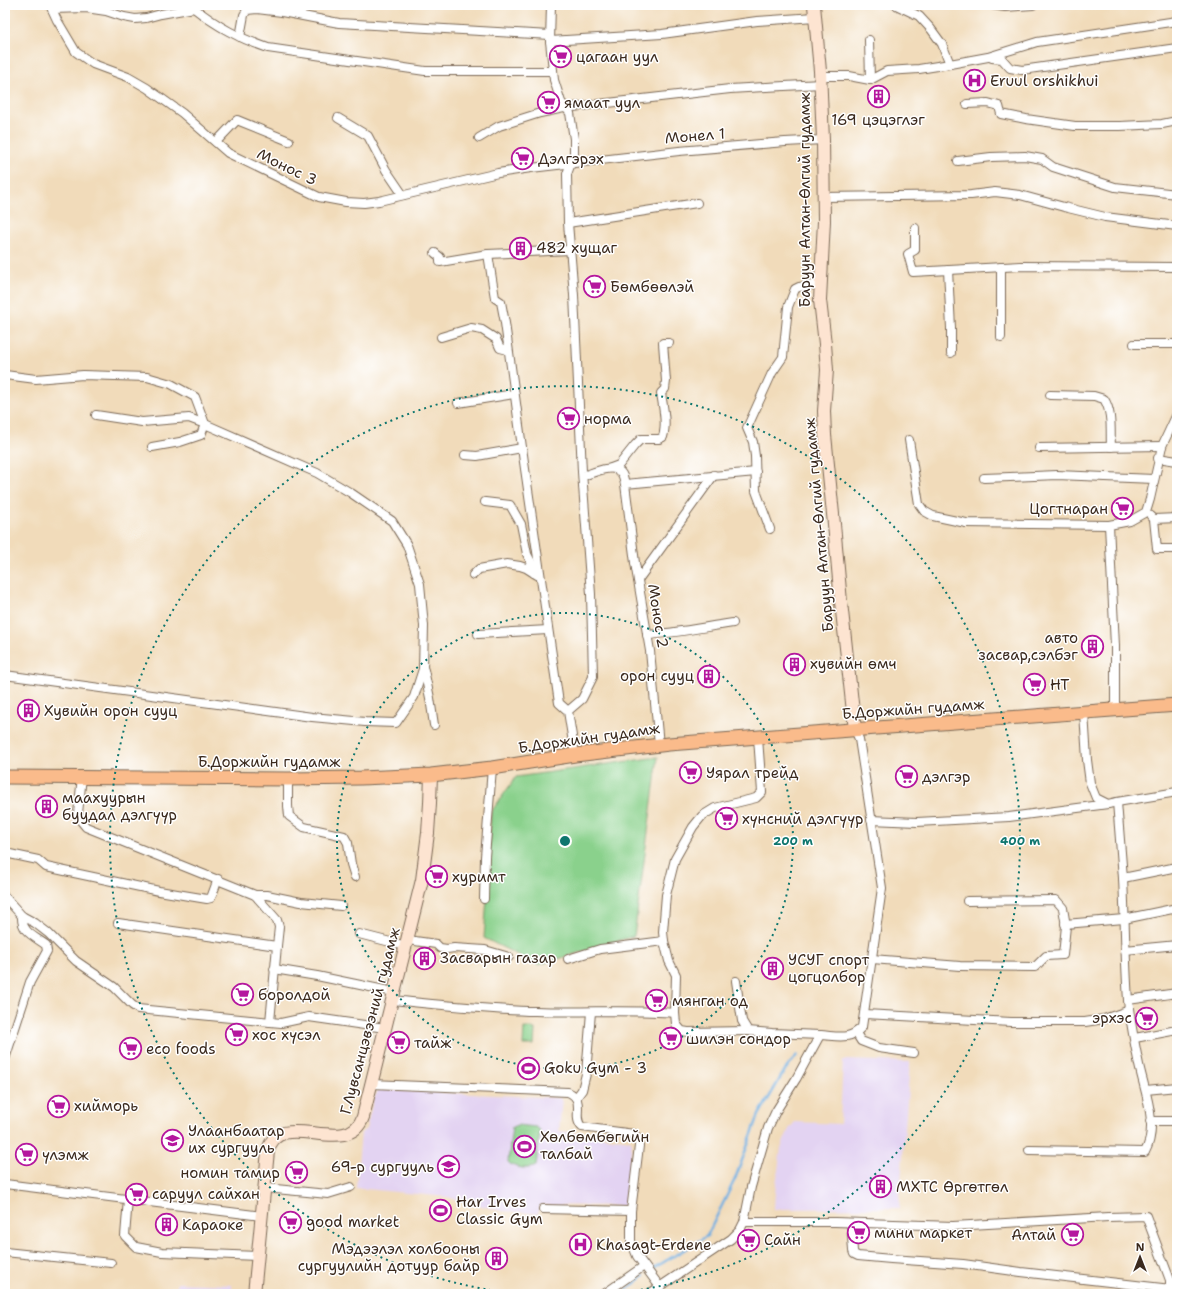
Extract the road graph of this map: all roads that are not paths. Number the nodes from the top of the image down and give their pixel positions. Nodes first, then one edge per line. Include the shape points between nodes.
1 (551, 5) edge
2 (896, 5) edge
3 (992, 5) edge
4 (1033, 5) edge
5 (196, 6) edge
6 (51, 7) edge
7 (815, 11) edge
8 (1177, 22) edge
9 (240, 38) junction
10 (550, 38) junction
11 (869, 40) dead end
12 (1177, 48) edge
13 (988, 57) junction
14 (950, 64) junction
15 (553, 71) junction
16 (820, 80) junction
17 (870, 80) junction
18 (967, 104) dead end
19 (564, 108) junction
20 (338, 118) dead end
21 (1177, 121) edge
22 (479, 138) dead end
23 (823, 140) junction
24 (289, 141) dead end
25 (216, 142) junction
26 (958, 161) dead end
27 (570, 163) junction
28 (1177, 194) edge
29 (403, 195) junction
30 (823, 197) junction
31 (697, 203) dead end
32 (568, 223) junction
33 (1177, 226) edge
34 (915, 228) dead end
35 (570, 250) junction
36 (435, 253) dead end
37 (488, 254) junction
38 (1001, 267) junction
39 (1177, 267) edge
40 (948, 270) junction
41 (820, 284) junction
42 (441, 337) dead end
43 (1001, 337) dead end
44 (669, 343) dead end
45 (1134, 344) dead end
46 (1177, 344) edge
47 (508, 350) junction
48 (951, 353) dead end
49 (5, 375) edge
50 (514, 394) junction
51 (1050, 395) dead end
52 (458, 403) dead end
53 (1177, 414) edge
54 (96, 415) dead end
55 (205, 424) junction
56 (909, 440) dead end
57 (1162, 446) junction
58 (152, 447) dead end
59 (1111, 447) junction
60 (522, 448) junction
61 (1040, 448) dead end
62 (465, 455) dead end
63 (1158, 458) junction
64 (1177, 461) edge
65 (610, 468) junction
66 (756, 472) junction
67 (714, 475) junction
68 (583, 476) junction
69 (984, 478) dead end
70 (1154, 479) junction
71 (625, 484) junction
72 (484, 502) dead end
73 (1146, 512) junction
74 (1177, 518) edge
75 (1154, 519) junction
76 (1110, 525) junction
77 (770, 529) dead end
78 (1177, 549) edge
79 (473, 575) dead end
80 (537, 575) junction
81 (638, 580) junction
82 (733, 623) dead end
83 (548, 630) junction
84 (478, 634) dead end
85 (647, 635) junction
86 (423, 669) junction
87 (5, 675) edge
88 (1177, 705) edge
89 (1115, 710) junction
90 (568, 711) junction
91 (1084, 712) junction
92 (434, 725) dead end
93 (855, 730) junction
94 (758, 738) junction
95 (659, 745) junction
96 (575, 755) junction
97 (492, 768) junction
98 (431, 775) junction
99 (5, 777) edge
100 (82, 777) junction
101 (288, 779) junction
102 (1177, 792) edge
103 (1117, 802) junction
104 (1108, 804) junction
105 (871, 820) junction
106 (5, 853) edge
107 (1177, 867) edge
108 (355, 877) dead end
109 (1123, 878) junction
110 (218, 879) junction
111 (255, 895) junction
112 (5, 898) edge
113 (484, 899) dead end
114 (967, 901) dead end
115 (341, 906) dead end
116 (1177, 908) edge
117 (22, 916) junction
118 (1124, 919) junction
119 (118, 923) dead end
120 (1065, 924) junction
121 (359, 934) dead end
122 (664, 941) junction
123 (407, 943) junction
124 (1177, 945) edge
125 (277, 946) junction
126 (1125, 950) junction
127 (509, 956) dead end
128 (568, 959) dead end
129 (872, 959) junction
130 (274, 969) junction
131 (736, 981) dead end
132 (1177, 992) edge
133 (394, 996) junction
134 (1129, 1003) junction
135 (591, 1012) junction
136 (675, 1013) junction
137 (865, 1014) junction
138 (270, 1022) junction
139 (385, 1028) junction
140 (1177, 1030) edge
141 (748, 1031) junction
142 (856, 1033) junction
143 (820, 1035) junction
144 (1134, 1038) junction
145 (914, 1053) dead end
146 (5, 1059) edge
147 (371, 1084) junction
148 (1177, 1086) edge
149 (1146, 1090) junction
150 (576, 1098) junction
151 (1150, 1121) junction
152 (1177, 1121) edge
153 (1029, 1150) dead end
154 (5, 1184) edge
155 (351, 1187) dead end
156 (265, 1188) junction
157 (128, 1199) junction
158 (543, 1209) dead end
159 (631, 1211) junction
160 (262, 1216) junction
161 (744, 1222) junction
162 (851, 1223) junction
163 (5, 1252) edge
164 (257, 1256) junction
165 (111, 1263) dead end
166 (644, 1266) junction
167 (660, 1287) junction
168 (1170, 1291) edge
169 (254, 1294) edge
170 (604, 1294) edge
171 (649, 1294) edge

1 - 10 street
2 - 14 street via 919,16 931,28 942,44
3 - 4 street
5 - 6 street via 135,19 86,8
5 - 9 street via 228,32
6 - 25 street, Монос 3 via 76,52 93,64 128,77 147,88
7 - 10 street via 662,34
7 - 16 main road, Баруун Алтан-Өлгий гудамж
8 - 13 street via 1037,42
9 - 10 street via 244,15 247,10 257,9 339,23
9 - 15 street via 268,48 425,70
10 - 15 street
11 - 17 street
12 - 13 street via 1022,70 1010,68 1002,59
13 - 14 street
14 - 17 street via 888,71
15 - 19 street
16 - 17 street via 849,76
16 - 19 street
16 - 23 main road, Баруун Алтан-Өлгий гудамж
18 - 21 street via 988,103 998,106 1001,114 1075,126 1162,124
19 - 22 street via 499,126
19 - 27 street via 570,113 574,139 574,155
20 - 29 street via 368,136
23 - 27 street, Монел 1 via 679,151
23 - 30 main road, Баруун Алтан-Өлгий гудамж
24 - 25 street via 238,120
25 - 29 street, Монос 3 via 228,153 319,197 364,203
26 - 28 street via 1025,156 1042,159 1053,167 1115,187
27 - 29 street, Монос 3 via 498,173
27 - 32 street via 567,174
30 - 33 street via 972,195 995,192 1020,195 1105,217
30 - 41 main road, Баруун Алтан-Өлгий гудамж
31 - 32 street
32 - 35 street
34 - 40 street via 915,250 908,254 913,272
35 - 37 street
35 - 68 street
36 - 37 street via 440,257 440,262
37 - 47 street via 495,298 501,302
38 - 39 street
38 - 40 street
38 - 43 street
40 - 48 street
41 - 66 street via 795,289 788,307 783,357 772,373 747,428 753,442
41 - 93 main road, Баруун Алтан-Өлгий гудамж via 827,370 824,421 826,457
42 - 47 street via 471,328 482,330 496,339 500,348
44 - 65 street via 663,344 666,381 665,389 661,393 665,431 663,437 641,439 619,465
45 - 46 street
47 - 50 street
49 - 55 street via 36,379 83,375 147,377 171,384 194,397
50 - 52 street
50 - 60 street
51 - 59 street via 1094,396 1104,399 1110,414
53 - 57 street
54 - 55 street via 142,422 189,418
55 - 58 street via 201,434 180,442
55 - 86 street via 317,473 392,521 408,546 420,584 424,626
56 - 76 street via 919,504 924,511 933,516 966,523
57 - 59 street
57 - 63 street
59 - 61 street
60 - 62 street via 478,456
60 - 80 street
63 - 64 street
63 - 70 street
65 - 68 street
65 - 71 street via 623,475
66 - 67 street
66 - 77 street via 756,491
67 - 71 street
67 - 81 street
68 - 90 street via 591,594 593,677 582,699
69 - 70 street via 1057,475
70 - 73 street
71 - 81 street, Монос 2
72 - 80 street via 510,505 521,524 527,554
73 - 75 street
73 - 76 street via 1130,521
74 - 75 street
75 - 78 street via 1157,549
76 - 89 street
79 - 80 street via 479,569 507,564 520,566
80 - 83 street
81 - 85 street, Монос 2
82 - 85 street via 670,634
83 - 84 street
83 - 90 street via 559,703
85 - 95 street, Монос 2
86 - 87 street via 414,697 396,723 312,717
86 - 92 street
88 - 89 main road, Б.Доржийн гудамж
89 - 91 main road, Б.Доржийн гудамж
90 - 96 street
91 - 93 main road, Б.Доржийн гудамж
91 - 104 street via 1090,783 1096,798
93 - 94 main road, Б.Доржийн гудамж
93 - 105 street
94 - 95 main road, Б.Доржийн гудамж
94 - 122 street via 762,792 756,798 715,808 702,816 694,827 674,859 666,895
95 - 96 main road, Б.Доржийн гудамж
96 - 97 main road, Б.Доржийн гудамж
97 - 98 main road, Б.Доржийн гудамж
97 - 113 street
98 - 101 main road, Б.Доржийн гудамж
98 - 123 main road, Г.Лувсанцэвээний гудамж via 422,880
99 - 100 main road, Б.Доржийн гудамж
100 - 101 main road, Б.Доржийн гудамж
100 - 110 street via 78,813 80,821 86,827
101 - 108 street via 289,816 304,827 344,836 348,843 350,864
102 - 103 street
103 - 104 street
103 - 109 street
104 - 105 street via 1001,817 917,822
105 - 129 street via 882,888
106 - 110 street via 38,860 46,867 207,900 211,898
107 - 109 street
109 - 118 street
110 - 111 street
111 - 115 street
111 - 125 street via 278,922
112 - 117 street
114 - 120 street via 1056,900 1063,908
116 - 118 street
117 - 138 street via 48,933 76,961 119,991 135,1007
117 - 146 street via 25,930 46,945 46,951 30,982
118 - 120 street
118 - 126 street
119 - 125 street
120 - 129 street via 1062,955 1046,956 1035,967 960,966
121 - 123 street
122 - 128 street via 600,949
122 - 136 street via 676,975
123 - 127 street via 436,944 447,949 485,950
123 - 133 main road, Г.Лувсанцэвээний гудамж
124 - 126 street
125 - 130 street
126 - 134 street
129 - 137 street
130 - 133 street via 317,976
130 - 138 street
131 - 141 street via 742,1021
132 - 134 street
133 - 135 street via 472,1008
133 - 139 main road, Г.Лувсанцэвээний гудамж
134 - 137 street via 1127,1011 1085,1022 1011,1022
134 - 144 street
135 - 136 street via 634,1010
135 - 150 street via 586,1074 582,1090
136 - 141 street via 677,1026 684,1031
137 - 142 street via 862,1027
138 - 139 street via 286,1023 310,1017
139 - 147 main road, Г.Лувсанцэвээний гудамж
140 - 144 street
141 - 143 street
142 - 143 street via 850,1036
142 - 145 street via 861,1041 879,1048
143 - 161 street via 770,1123 751,1187
144 - 149 street via 1140,1075
147 - 150 street via 565,1092
147 - 156 main road, Г.Лувсанцэвээний гудамж via 362,1120 352,1132 340,1135 288,1132 275,1138 269,1148
148 - 149 street
149 - 151 street
150 - 159 street via 578,1121 582,1127 631,1133 638,1138
151 - 152 street
151 - 153 street via 1149,1144 1145,1152
154 - 157 street
155 - 156 street via 328,1194
156 - 160 main road, Г.Лувсанцэвээний гудамж
157 - 160 street
157 - 164 street via 125,1236 136,1247 162,1252
158 - 159 street
159 - 166 street via 632,1244
160 - 164 main road, Г.Лувсанцэвээний гудамж
161 - 162 street
161 - 167 street via 731,1240
162 - 168 street via 853,1251 858,1256 964,1264
162 - 168 street via 953,1226 1146,1216 1170,1280
163 - 165 street
164 - 169 main road, Г.Лувсанцэвээний гудамж
166 - 167 street
166 - 170 street
167 - 171 street

